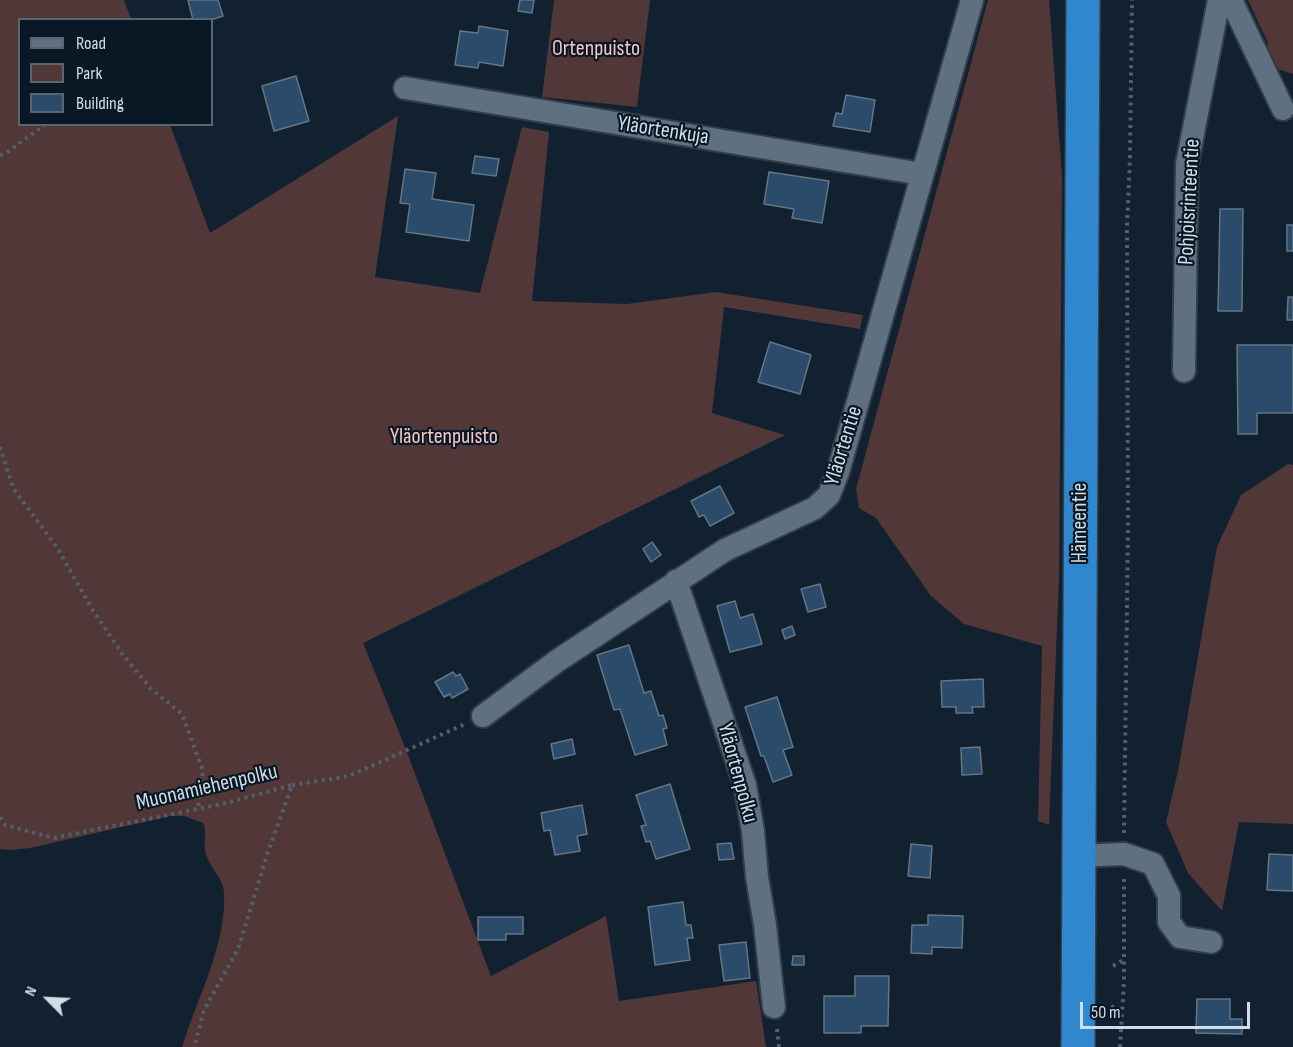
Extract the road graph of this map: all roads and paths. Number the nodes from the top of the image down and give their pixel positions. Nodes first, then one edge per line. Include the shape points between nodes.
1 (972, 0) edge
2 (1083, 0) edge
3 (1132, 0) edge
4 (1219, 0) edge
5 (1231, 0) edge
6 (405, 88) dead end
7 (1283, 109) dead end
8 (43, 126) edge
9 (0, 155) edge
10 (922, 174) junction
11 (1184, 371) dead end
12 (0, 447) edge
13 (676, 582) junction
14 (483, 717) joint
15 (292, 785) junction
16 (198, 809) junction
17 (0, 817) edge
18 (1124, 854) junction
19 (1078, 856) junction
20 (1211, 942) dead end
21 (1125, 959) junction
22 (1113, 966) dead end
23 (1111, 1006) dead end
24 (774, 1007) dead end
25 (1122, 1013) junction
26 (194, 1047) edge
27 (1078, 1047) edge
28 (1121, 1047) edge

1 - 10 street, Yläortentie
2 - 19 highway, Hämeentie
3 - 18 path
4 - 11 street, Pohjoisrinteentie via 1187,164
5 - 7 street
6 - 10 street, Yläortenkuja
8 - 9 path
10 - 13 street, Yläortentie via 829,495 815,508 725,550
12 - 16 path via 13,488 58,549 123,655 150,688 182,714 203,771
13 - 14 street, Yläortentie via 556,661
13 - 24 street, Yläortenpolku via 745,784
14 - 15 path via 349,776
15 - 16 path, Muonamiehenpolku
15 - 26 path, Muonamiehenpolku via 238,948 204,1010
16 - 17 path, Muonamiehenpolku via 54,838 5,825
18 - 19 street
18 - 20 street via 1153,864 1169,896 1169,922 1180,937
18 - 21 path
19 - 27 highway, Hämeentie
21 - 22 path
21 - 25 path
23 - 25 path
25 - 28 path

